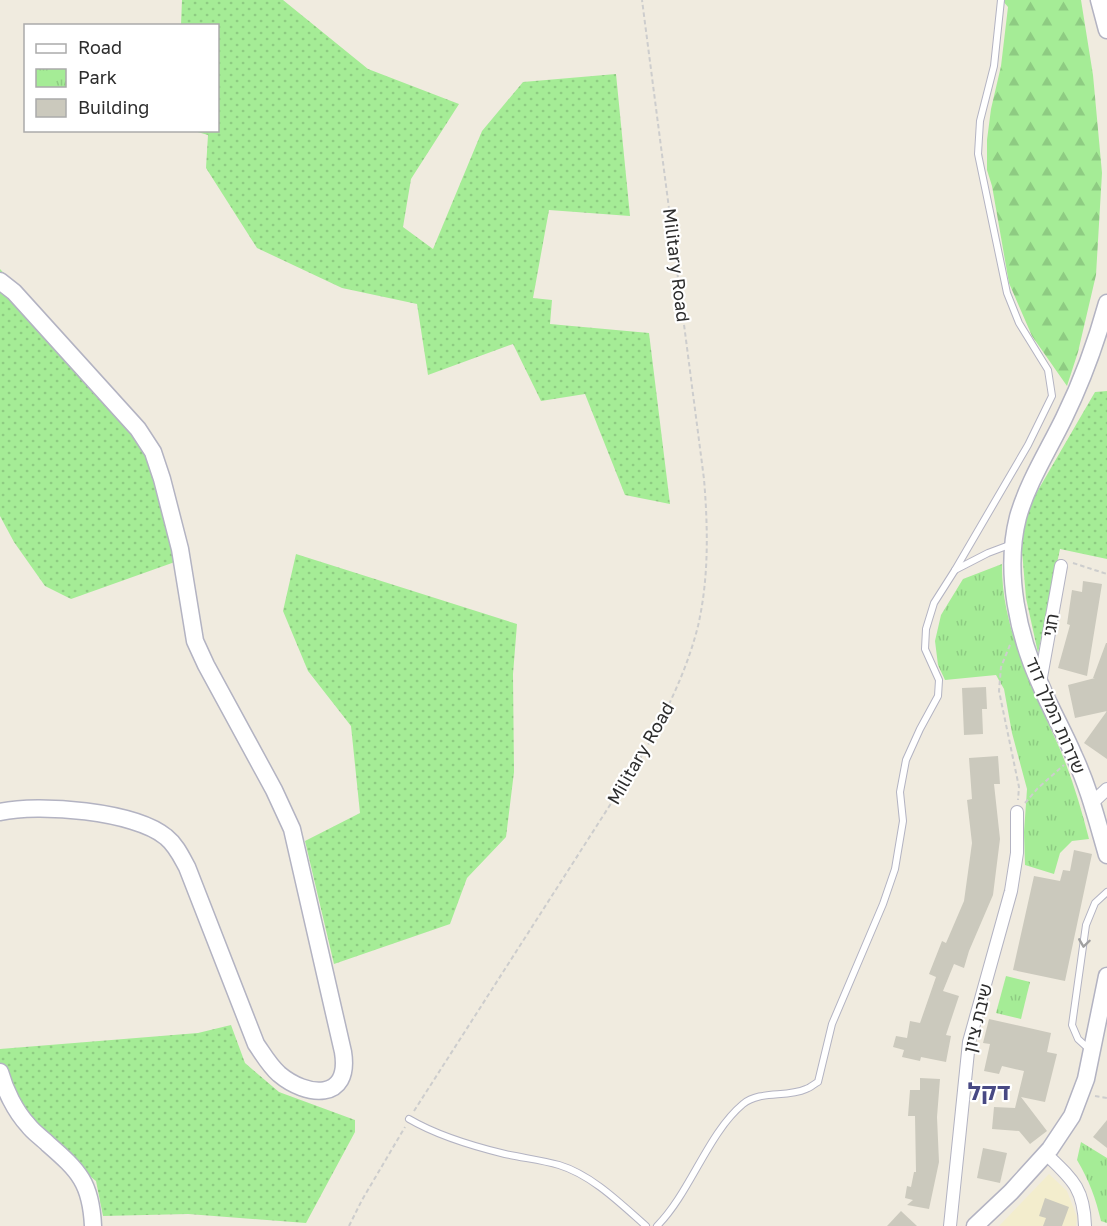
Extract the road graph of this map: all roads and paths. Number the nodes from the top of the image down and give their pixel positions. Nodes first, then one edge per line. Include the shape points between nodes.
1 (642, 0) edge
2 (1001, 0) edge
3 (1099, 0) edge
4 (1107, 30) edge
5 (0, 281) edge
6 (1107, 303) edge
7 (1014, 544) junction
8 (1061, 566) joint
9 (955, 570) junction
10 (1107, 574) edge
11 (1010, 646) dead end
12 (1040, 684) junction
13 (1075, 756) junction
14 (1107, 789) edge
15 (1093, 802) junction
16 (0, 812) edge
17 (1017, 812) junction
18 (1107, 855) edge
19 (1107, 892) edge
20 (1107, 976) edge
21 (1091, 1051) junction
22 (0, 1072) edge
23 (409, 1119) junction
24 (1046, 1154) junction
25 (93, 1226) edge
26 (349, 1226) edge
27 (646, 1226) edge
28 (657, 1226) edge
29 (950, 1226) edge
30 (975, 1226) edge
31 (1084, 1226) edge

1 - 23 path, Military Road via 704,479 707,561 698,626 675,693 644,752
2 - 9 lane via 978,154 1007,293 1019,323 1048,370 1052,396
3 - 4 street
5 - 16 street via 131,421 153,452 180,549 195,641 292,830 343,1052 343,1079 337,1086 314,1091 280,1075 266,1059 256,1044 187,867 166,836 150,826 96,812 30,808
6 - 7 street, שדרות המלך דוד via 1083,377 1028,490
7 - 9 lane
7 - 12 street, שדרות המלך דוד via 1013,579 1018,612
8 - 10 path via 1074,563
8 - 12 street, חגי
9 - 28 lane via 934,603 926,629 925,649 939,680 938,696 906,760 900,792 903,821 895,869 832,1024 818,1082 807,1089 755,1098 743,1104 724,1125
11 - 17 path via 1001,667 999,691 1019,787
12 - 13 street, שדרות המלך דוד
13 - 15 street, שדרות המלך דוד
13 - 17 path
14 - 15 street
15 - 18 street, שדרות המלך דוד
17 - 29 street, שיבת ציון via 1017,853 1011,891 969,1042
19 -> 21 lane via 1095,903 1086,926 1072,1025 1078,1039
20 - 21 street
21 - 24 street via 1077,1106
22 - 25 street via 28,1126 78,1171 90,1198
23 - 26 path, Military Road
23 - 27 lane via 457,1140 561,1166 587,1179
24 - 30 street
24 - 31 street via 1080,1193

